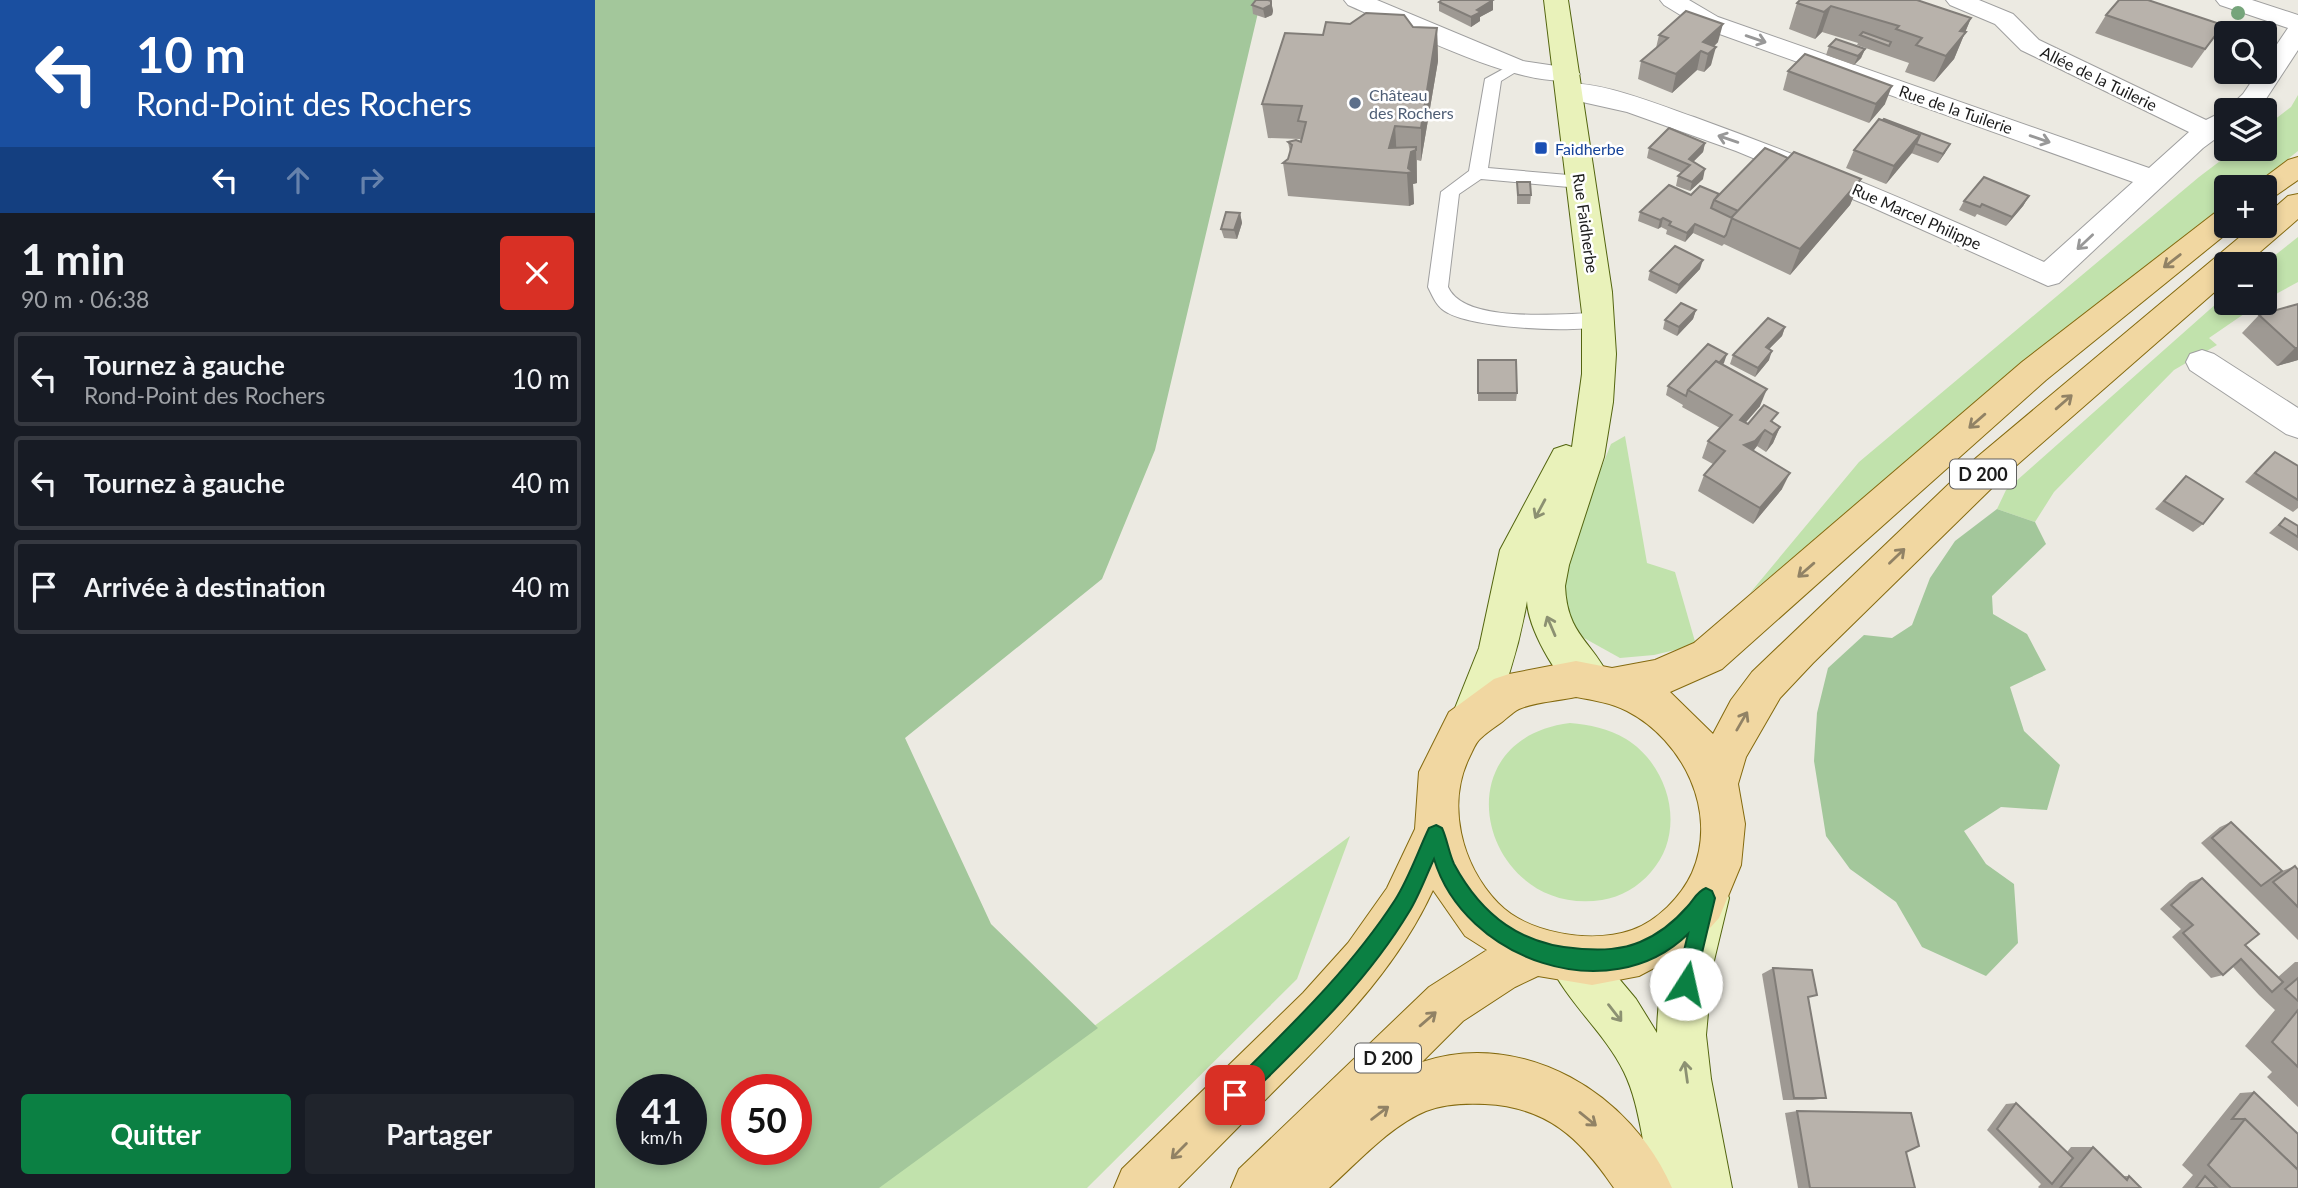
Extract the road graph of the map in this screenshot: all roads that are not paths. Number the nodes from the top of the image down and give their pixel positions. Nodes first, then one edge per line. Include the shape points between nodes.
1 (1356, 0) edge
2 (1556, 0) edge
3 (1672, 0) edge
4 (1958, 0) edge
5 (2228, 0) edge
6 (2298, 23) edge
7 (2298, 31) edge
8 (1516, 67) junction
9 (1568, 83) junction
10 (2254, 98) edge
11 (2214, 124) edge
12 (2214, 128) edge
13 (2298, 166) edge
14 (1478, 173) junction
15 (2153, 179) junction
16 (2277, 181) edge
17 (1580, 182) junction
18 (2298, 203) edge
19 (2214, 229) edge
20 (1599, 320) junction
21 (2202, 362) dead end
22 (1594, 405) junction
23 (2298, 425) edge
24 (1602, 684) junction
25 (1472, 718) junction
26 (1716, 784) junction
27 (1436, 834) junction
28 (1706, 898) junction
29 (1554, 956) junction
30 (1141, 1188) edge
31 (1258, 1188) edge
32 (1290, 1188) edge
33 (1645, 1188) edge
34 (1681, 1188) edge
35 (1705, 1188) edge

1 - 8 street
2 - 9 main road, Rue Faidherbe
3 -> 15 street, Rue de la Tuilerie via 1709,22
4 - 11 street, Allée de la Tuilerie via 2004,19 2030,45
5 - 6 street
7 - 10 street
8 - 9 street
8 - 14 lane via 1493,79
15 -> 9 street, Rue Marcel Philippe via 2048,276 1793,162
9 - 17 main road, Rue Faidherbe
12 - 15 street
13 - 16 main road
14 - 17 lane
14 - 20 lane via 1450,192 1438,274 1443,299 1480,317
17 - 20 main road, Rue Faidherbe
26 -> 18 main road, D 200 via 1746,714 1798,650 1989,468
19 -> 24 main road, D 200 via 2035,371 1717,649 1659,678
20 - 22 main road, Rue Faidherbe
21 - 23 street
24 -> 22 main road, Rue Faidherbe via 1558,641 1544,593 1552,553 1586,460
22 -> 25 main road, Rue Faidherbe via 1519,550 1499,648
24 - 25 main road via 1561,679 1519,688
24 - 26 main road via 1640,698 1676,723 1695,745
25 - 27 main road via 1453,742 1440,770 1434,802
26 - 28 main road via 1723,842
27 - 29 main road via 1446,867 1469,904 1503,935
27 -> 30 main road via 1403,904 1365,960
28 - 29 main road via 1685,924 1658,944 1608,960
35 -> 28 main road via 1685,1072 1682,1014 1689,960
31 -> 29 main road, D 200 via 1446,1004 1498,970
29 -> 34 main road via 1615,1012 1633,1037 1670,1135
32 -> 33 main road via 1398,1099 1426,1085 1456,1078 1521,1081 1548,1091 1598,1127

